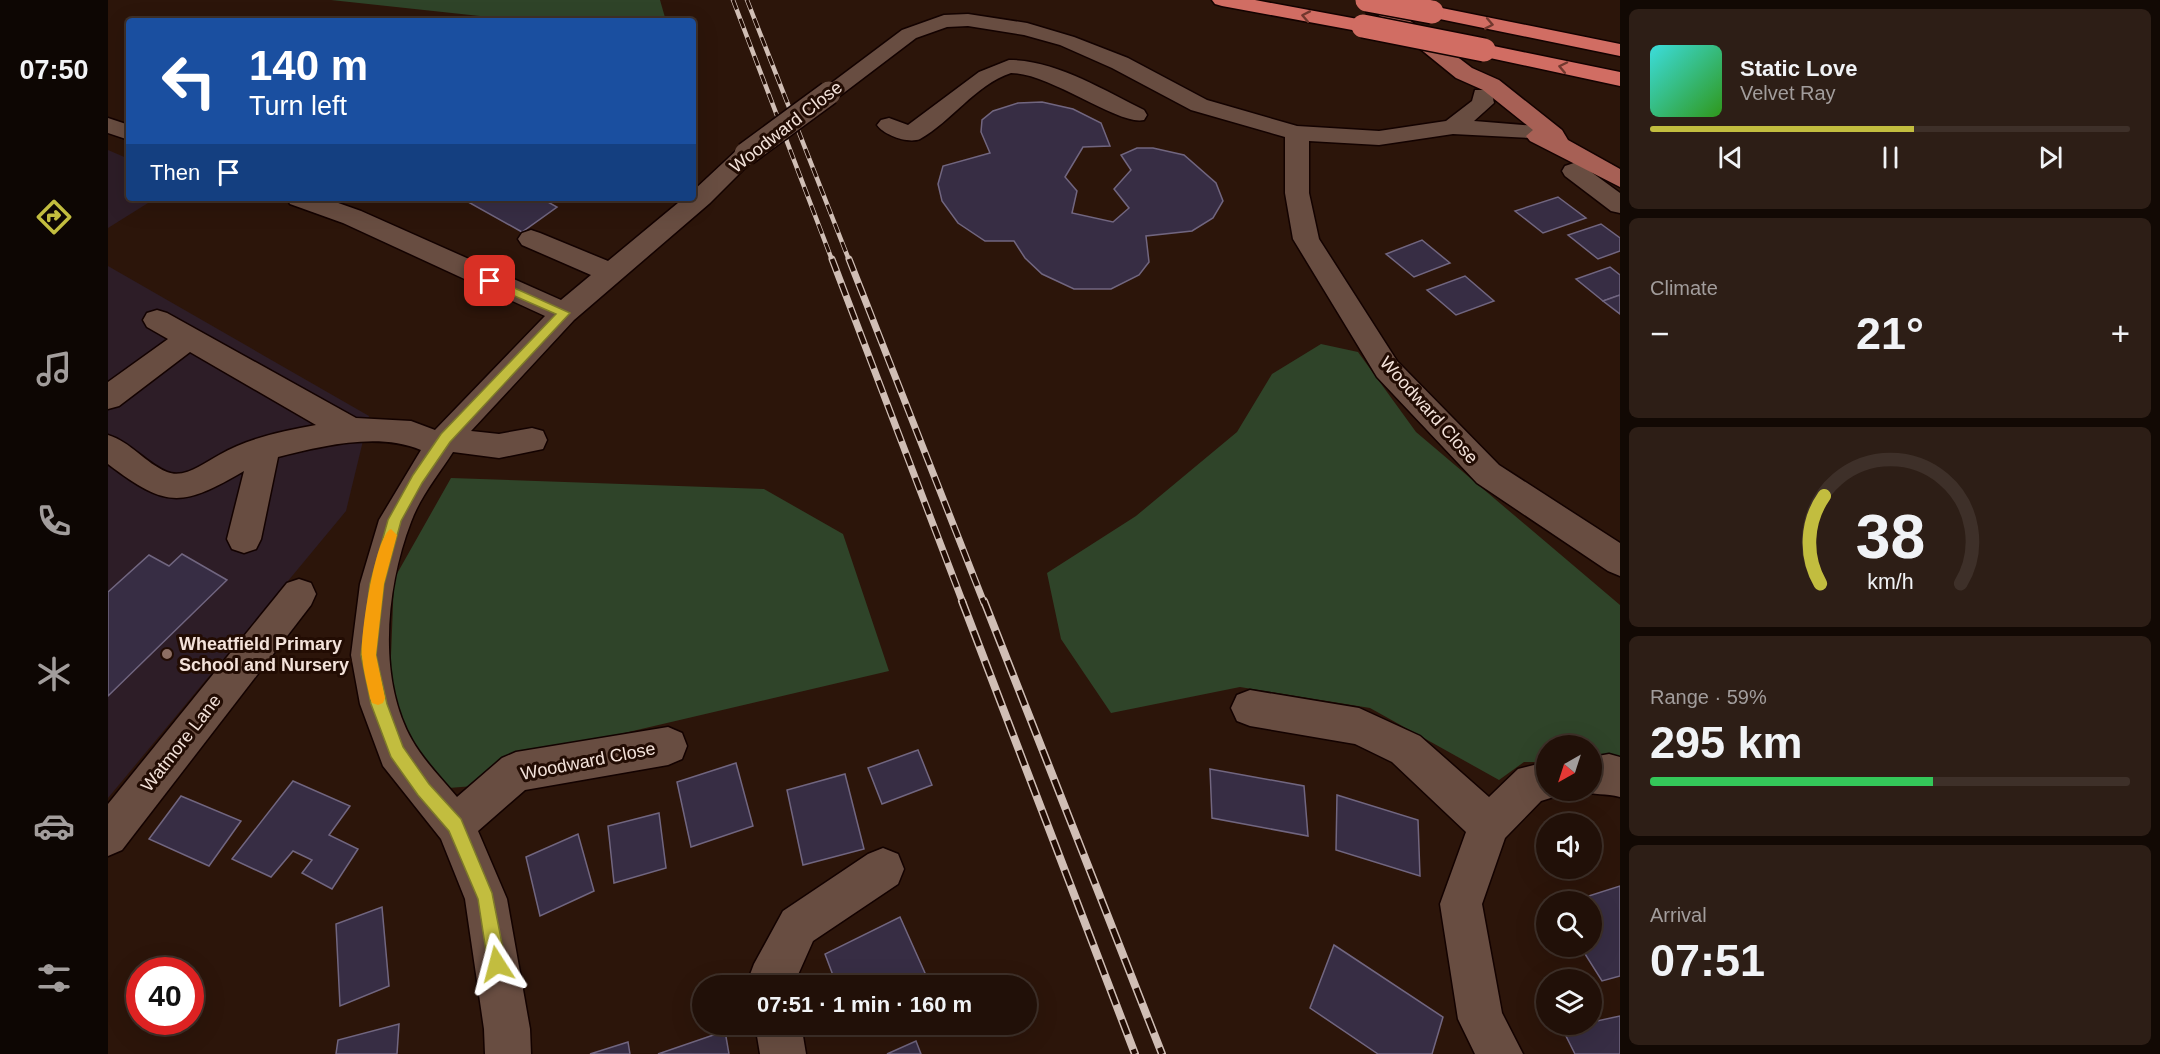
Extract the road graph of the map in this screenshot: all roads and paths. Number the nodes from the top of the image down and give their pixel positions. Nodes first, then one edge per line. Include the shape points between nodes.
1 (1222, 0) edge
2 (1368, 0) edge
3 (1620, 50) edge
4 (1464, 73) junction
5 (1142, 75) junction
6 (1620, 79) edge
7 (1483, 95) junction
8 (1108, 102) junction
9 (1136, 115) dead end
10 (108, 125) edge
11 (889, 125) dead end
12 (1453, 127) junction
13 (1529, 131) junction
14 (126, 132) edge
15 (1297, 133) junction
16 (1558, 144) junction
17 (1574, 171) dead end
18 (1620, 179) edge
19 (307, 201) edge
20 (1620, 205) edge
21 (531, 239) dead end
22 (611, 273) junction
23 (564, 313) junction
24 (157, 321) dead end
25 (189, 338) junction
26 (108, 398) edge
27 (351, 430) junction
28 (532, 440) dead end
29 (443, 441) junction
30 (108, 447) edge
31 (265, 448) junction
32 (244, 539) dead end
33 (1620, 561) edge
34 (299, 594) dead end
35 (1250, 708) dead end
36 (668, 746) dead end
37 (1602, 775) edge
38 (1620, 777) edge
39 (1536, 782) edge
40 (455, 825) junction
41 (1488, 825) junction
42 (108, 836) edge
43 (883, 869) dead end
44 (773, 975) edge
45 (780, 1035) edge
46 (508, 1054) edge
47 (783, 1054) edge
48 (1500, 1054) edge

6 -> 1 highway, bridge
2 -> 3 highway, bridge
2 - 4 main road
4 - 7 main road
4 - 16 main road via 1491,85 1554,135
5 - 8 street
5 - 15 street, Woodward Close via 1199,105
5 - 22 street, Woodward Close, bridge via 1088,48 1048,34 991,22 957,20 932,25 909,34 746,154
7 - 12 street via 1483,103
7 - 13 main road
8 - 9 street
8 - 11 street via 1029,68 1009,66 993,72 911,134
10 - 14 street
12 - 13 street, Woodward Close
12 - 15 street, Woodward Close via 1379,138
13 - 16 main road
15 - 33 street, Woodward Close via 1297,193 1306,239 1387,369 1488,474
16 - 18 main road
17 - 20 street
19 - 23 street via 352,217
21 - 22 street
22 - 23 street, Woodward Close
23 - 29 street, Woodward Close
24 - 25 street
25 - 26 street
25 - 27 street
27 - 29 street via 411,433
27 - 31 street
28 - 29 street via 510,447
29 - 40 street, Woodward Close via 395,520 377,584 369,655 379,704 397,752
30 - 31 street via 165,485 187,485 211,477
31 - 32 street
34 - 42 street, Watmore Lane
35 - 41 street via 1359,726 1406,749
36 - 40 street, Woodward Close via 516,772
37 - 38 street
39 - 41 street
40 - 46 street, Woodward Close via 486,899
41 - 48 street via 1461,904 1481,1019
43 - 44 street via 798,926
45 - 47 street

